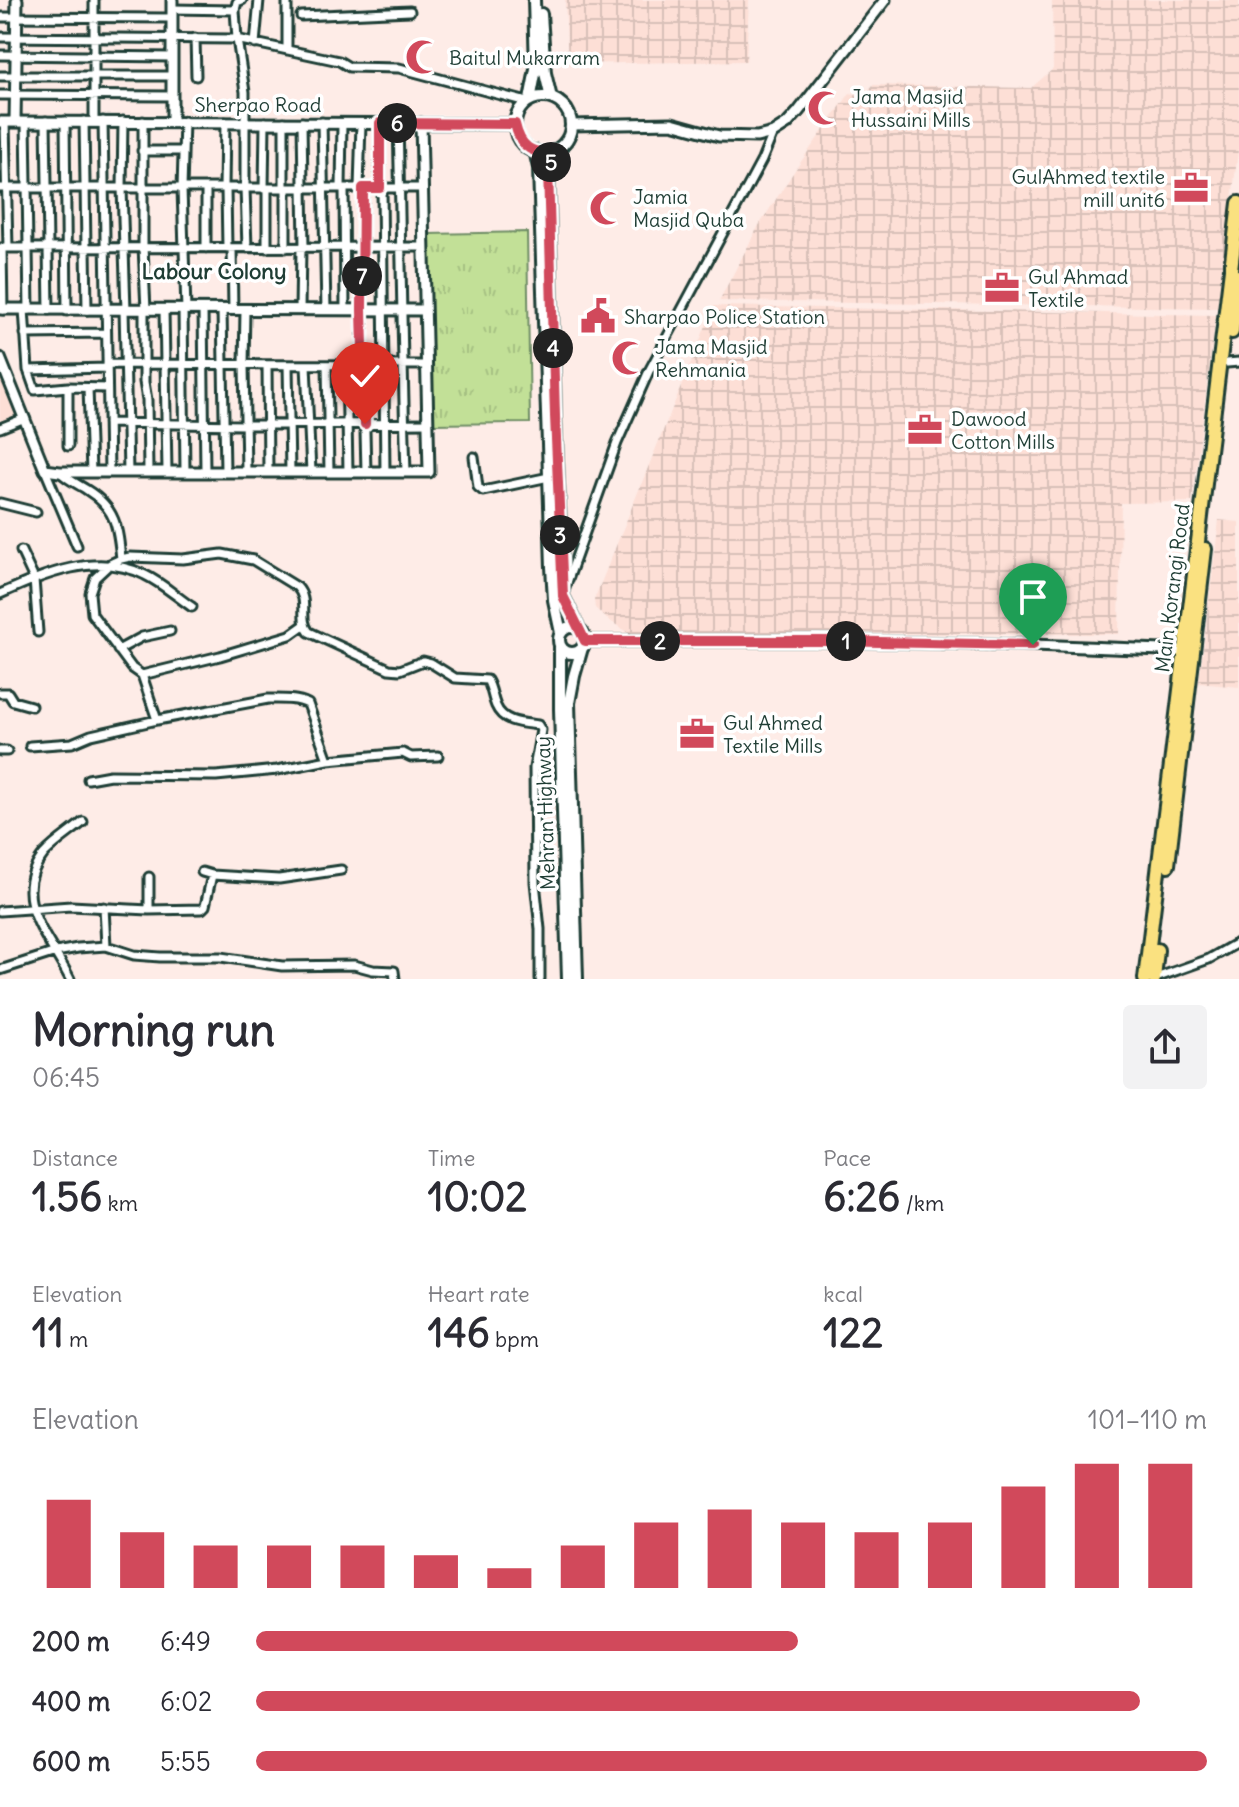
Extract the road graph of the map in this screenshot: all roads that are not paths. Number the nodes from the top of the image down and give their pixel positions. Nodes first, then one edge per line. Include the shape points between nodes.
1 (17, 0) edge
2 (94, 0) edge
3 (242, 0) edge
4 (259, 0) edge
5 (287, 0) edge
6 (537, 0) edge
7 (885, 0) edge
8 (172, 9) edge
9 (235, 10) junction
10 (410, 11) dead end
11 (16, 16) junction
12 (301, 16) dead end
13 (0, 17) edge
14 (94, 17) junction
15 (16, 36) junction
16 (94, 36) junction
17 (0, 37) edge
18 (172, 37) junction
19 (195, 38) junction
20 (237, 39) junction
21 (255, 44) junction
22 (287, 50) junction
23 (0, 55) edge
24 (16, 55) junction
25 (94, 57) junction
26 (172, 57) junction
27 (16, 75) junction
28 (0, 76) edge
29 (94, 76) junction
30 (172, 76) junction
31 (196, 76) dead end
32 (0, 95) edge
33 (15, 95) junction
34 (94, 95) junction
35 (172, 96) junction
36 (551, 98) junction
37 (528, 101) junction
38 (46, 121) junction
39 (65, 121) junction
40 (94, 121) junction
41 (123, 121) junction
42 (143, 121) junction
43 (172, 121) junction
44 (184, 121) junction
45 (11, 122) edge
46 (225, 122) junction
47 (246, 122) junction
48 (265, 122) junction
49 (284, 122) junction
50 (302, 122) junction
51 (322, 122) junction
52 (342, 123) junction
53 (361, 123) junction
54 (380, 123) junction
55 (398, 123) junction
56 (421, 123) junction
57 (515, 124) junction
58 (571, 125) junction
59 (773, 133) junction
60 (142, 151) junction
61 (183, 151) junction
62 (535, 151) junction
63 (554, 151) junction
64 (26, 187) junction
65 (47, 187) junction
66 (65, 187) junction
67 (85, 187) junction
68 (3, 188) edge
69 (103, 188) junction
70 (122, 188) junction
71 (142, 188) junction
72 (225, 188) junction
73 (245, 188) junction
74 (265, 188) junction
75 (285, 188) junction
76 (304, 188) junction
77 (323, 188) junction
78 (343, 188) junction
79 (361, 188) junction
80 (381, 188) junction
81 (400, 188) junction
82 (422, 188) junction
83 (182, 189) junction
84 (206, 189) junction
85 (1239, 203) edge
86 (143, 247) junction
87 (424, 247) junction
88 (3, 248) edge
89 (87, 248) junction
90 (106, 248) junction
91 (123, 248) junction
92 (184, 248) junction
93 (206, 248) junction
94 (230, 248) junction
95 (247, 248) junction
96 (267, 248) junction
97 (286, 248) junction
98 (302, 248) junction
99 (325, 248) junction
100 (344, 248) junction
101 (362, 248) junction
102 (382, 248) junction
103 (402, 248) junction
104 (28, 249) junction
105 (47, 249) junction
106 (67, 249) junction
107 (1239, 276) edge
108 (2, 310) edge
109 (26, 310) junction
110 (49, 310) junction
111 (87, 310) junction
112 (106, 310) junction
113 (125, 310) junction
114 (145, 310) junction
115 (164, 310) junction
116 (185, 310) junction
117 (203, 310) junction
118 (222, 310) junction
119 (233, 310) junction
120 (245, 310) junction
121 (300, 310) junction
122 (326, 310) junction
123 (345, 310) junction
124 (362, 310) junction
125 (383, 310) junction
126 (402, 310) junction
127 (425, 310) junction
128 (67, 311) junction
129 (1236, 312) edge
130 (106, 333) junction
131 (25, 334) junction
132 (0, 358) edge
133 (1233, 363) edge
134 (127, 364) junction
135 (145, 364) junction
136 (164, 364) junction
137 (184, 365) junction
138 (204, 365) junction
139 (224, 365) junction
140 (244, 365) junction
141 (267, 365) junction
142 (288, 365) junction
143 (306, 365) junction
144 (327, 365) junction
145 (346, 365) junction
146 (364, 365) junction
147 (383, 365) junction
148 (402, 365) junction
149 (426, 365) junction
150 (107, 366) junction
151 (28, 370) junction
152 (68, 387) junction
153 (88, 388) junction
154 (107, 388) junction
155 (25, 418) junction
156 (108, 423) junction
157 (128, 423) junction
158 (147, 423) junction
159 (427, 423) junction
160 (166, 424) junction
161 (186, 424) junction
162 (204, 424) junction
163 (308, 424) junction
164 (327, 424) junction
165 (347, 424) junction
166 (365, 424) junction
167 (386, 424) junction
168 (404, 424) junction
169 (224, 425) junction
170 (245, 425) junction
171 (268, 425) junction
172 (288, 425) junction
173 (0, 428) edge
174 (68, 446) dead end
175 (474, 457) dead end
176 (45, 470) junction
177 (148, 471) junction
178 (167, 471) junction
179 (185, 471) junction
180 (205, 471) junction
181 (225, 471) junction
182 (246, 471) junction
183 (60, 472) junction
184 (91, 472) junction
185 (109, 472) junction
186 (128, 472) junction
187 (268, 472) junction
188 (290, 472) junction
189 (311, 472) junction
190 (329, 472) junction
191 (348, 472) junction
192 (366, 472) junction
193 (385, 472) junction
194 (406, 472) junction
195 (549, 477) junction
196 (0, 503) edge
197 (36, 512) dead end
198 (77, 546) dead end
199 (21, 551) dead end
200 (121, 559) junction
201 (110, 564) junction
202 (34, 579) junction
203 (0, 594) edge
204 (563, 596) junction
205 (192, 607) dead end
206 (304, 625) junction
207 (579, 629) junction
208 (170, 631) dead end
209 (38, 632) dead end
210 (561, 633) junction
211 (583, 644) junction
212 (560, 647) junction
213 (118, 650) junction
214 (1189, 651) junction
215 (142, 675) junction
216 (0, 693) edge
217 (31, 706) dead end
218 (157, 720) junction
219 (30, 746) dead end
220 (438, 756) dead end
221 (328, 760) junction
222 (88, 779) dead end
223 (83, 822) dead end
224 (341, 870) dead end
225 (202, 872) dead end
226 (212, 875) junction
227 (149, 877) dead end
228 (104, 907) junction
229 (32, 910) junction
230 (149, 910) junction
231 (0, 911) edge
232 (1239, 942) edge
233 (106, 946) junction
234 (56, 952) junction
235 (0, 970) edge
236 (70, 979) edge
237 (395, 979) edge
238 (540, 979) edge
239 (568, 979) edge
240 (577, 979) edge
241 (1145, 979) edge
242 (1153, 979) edge

1 - 11 street
2 - 14 street
3 - 9 street
4 - 21 street
5 - 22 street
6 - 36 main road
6 - 37 main road via 536,69
7 - 59 street via 798,112
8 - 9 street
8 - 14 street
8 - 18 street
9 - 20 street
10 - 12 street
11 - 13 street
11 - 14 street
11 - 15 street
14 - 16 street
15 - 16 street
15 - 17 street
15 - 24 street
16 - 18 street
16 - 25 street
18 - 19 street
18 - 26 street
19 - 20 street
19 - 31 street
20 - 21 street
20 - 47 street
21 - 22 street
22 - 37 street via 349,67 399,68
23 - 24 street
24 - 25 street
24 - 27 street
25 - 26 street
25 - 29 street
26 - 30 street
27 - 28 street
27 - 29 street
27 - 33 street
29 - 30 street
29 - 34 street
30 - 35 street
32 - 33 street
33 - 34 street
33 - 45 street
34 - 35 street
34 - 40 street
35 - 43 street
36 - 37 main road
36 - 58 main road via 568,110
37 - 57 main road
38 - 39 street, Sherpao Road
38 - 45 street, Sherpao Road
38 - 65 street
39 - 40 street, Sherpao Road
39 - 66 street
40 - 41 street, Sherpao Road
40 - 67 street
40 - 69 street
41 - 42 street, Sherpao Road
41 - 70 street
42 - 43 street, Sherpao Road
42 - 60 street
43 - 44 street, Sherpao Road
44 - 46 street, Sherpao Road
44 - 61 street
45 - 64 street
45 - 68 street
46 - 47 street, Sherpao Road
46 - 72 street
47 - 48 street, Sherpao Road
47 - 73 street
48 - 49 street, Sherpao Road
48 - 74 street
49 - 50 street, Sherpao Road
49 - 75 street
50 - 51 street, Sherpao Road
50 - 76 street
51 - 52 street, Sherpao Road
51 - 77 street
52 - 53 street, Sherpao Road
52 - 78 street
53 - 54 street, Sherpao Road
53 - 79 street
54 - 55 street, Sherpao Road
54 - 80 street
55 - 56 street, Sherpao Road
55 - 81 street
56 - 57 street, Sherpao Road
56 - 82 street
57 - 62 main road via 524,145
58 - 59 street via 672,123 719,136
58 - 63 main road via 567,140
59 - 204 street via 649,371 617,443
60 - 61 street
60 - 71 street
61 - 83 street
62 - 63 main road
62 - 195 main road
63 - 204 main road via 548,169
64 - 65 street
64 - 68 street
64 - 104 street
65 - 66 street
65 - 105 street
66 - 67 street
66 - 106 street
67 - 69 street
67 - 89 street
68 - 88 street
69 - 70 street
69 - 90 street
70 - 71 street
70 - 91 street
71 - 83 street
71 - 86 street
72 - 73 street
72 - 84 street
72 - 94 street
73 - 74 street
73 - 95 street
74 - 75 street
74 - 96 street
75 - 76 street
75 - 97 street
76 - 77 street
76 - 98 street
77 - 78 street
77 - 99 street
78 - 79 street
78 - 100 street
79 - 80 street
79 - 101 street
80 - 81 street
80 - 102 street
81 - 82 street
81 - 103 street
82 - 87 street
83 - 84 street
83 - 92 street
84 - 93 street
85 - 214 main road, Main Korangi Road
86 - 91 street
86 - 92 street
86 - 114 street
87 - 103 street
87 - 127 street
88 - 104 street
88 - 108 street
89 - 90 street
89 - 106 street
89 - 111 street
90 - 91 street
90 - 112 street
91 - 113 street
92 - 93 street
92 - 116 street
93 - 94 street
94 - 95 street
94 - 119 street
95 - 96 street
96 - 97 street
97 - 98 street
98 - 99 street
98 - 121 street
99 - 100 street
99 - 122 street
100 - 101 street
100 - 123 street
101 - 102 street
101 - 124 street
102 - 103 street
102 - 125 street
103 - 126 street
104 - 105 street
104 - 109 street
105 - 106 street
105 - 110 street
106 - 128 street
107 - 129 main road, Main Korangi Road
108 - 109 street
109 - 110 street
109 - 131 street
110 - 128 street
111 - 112 street
111 - 128 street
112 - 113 street
112 - 130 street
113 - 114 street
113 - 134 street
114 - 115 street
114 - 135 street
115 - 116 street
115 - 136 street
116 - 117 street
116 - 137 street
117 - 118 street
117 - 138 street
118 - 119 street
118 - 139 street
119 - 120 street
120 - 121 street
120 - 140 street
121 - 122 street
122 - 123 street
123 - 124 street
124 - 125 street
124 - 146 street
125 - 126 street
125 - 147 street
126 - 127 street
126 - 148 street
127 - 149 street
129 - 133 main road, Main Korangi Road
130 - 131 street
130 - 150 street
131 - 151 street
132 - 155 street
133 - 214 main road, Main Korangi Road
134 - 135 street
134 - 150 street
134 - 157 street
135 - 136 street
135 - 158 street
136 - 137 street
136 - 160 street
137 - 138 street
137 - 161 street
138 - 139 street
138 - 162 street
139 - 140 street
139 - 169 street
140 - 141 street
140 - 170 street
141 - 142 street
141 - 171 street
142 - 143 street
142 - 172 street
143 - 144 street
143 - 163 street
144 - 145 street
144 - 164 street
145 - 146 street
145 - 165 street
146 - 147 street
146 - 166 street
147 - 148 street
147 - 167 street
148 - 149 street
148 - 168 street
149 - 159 street
150 - 151 street
150 - 154 street
151 - 152 street via 35,390
152 - 153 street
152 - 174 street
153 - 154 street
153 - 184 street
154 - 156 street
155 - 173 street
155 - 176 street
156 - 157 street
156 - 185 street
157 - 158 street
157 - 186 street
158 - 160 street
158 - 177 street
159 - 168 street
159 - 194 street via 429,472
160 - 161 street
160 - 178 street
161 - 162 street
161 - 179 street
162 - 169 street
162 - 180 street
163 - 164 street
163 - 172 street
163 - 189 street
164 - 165 street
164 - 190 street
165 - 166 street
165 - 191 street
166 - 167 street
166 - 192 street
167 - 168 street
167 - 193 street
168 - 194 street
169 - 170 street
169 - 181 street
170 - 171 street
170 - 182 street
171 - 172 street
171 - 187 street
172 - 188 street
175 - 195 street via 483,491
176 - 183 street
176 - 198 street
177 - 178 street
177 - 186 street
178 - 179 street
179 - 180 street
180 - 181 street
181 - 182 street
182 - 187 street
183 - 184 street
183 - 200 street via 108,508 117,527
184 - 185 street
185 - 186 street
187 - 188 street
188 - 189 street
189 - 190 street
190 - 191 street
191 - 192 street
192 - 193 street
193 - 194 street
195 - 210 main road via 554,600
196 - 197 street
199 - 202 street
200 - 201 street
200 - 206 street via 222,554 253,560 302,592
201 - 202 street
201 - 205 street via 146,575
201 - 213 street via 95,578 90,593 92,614
202 - 203 street
202 - 209 street
204 - 207 main road
206 - 215 street via 290,635
206 - 238 street via 389,669 423,661 455,678 487,680 501,715 540,726 534,768
207 - 210 main road via 569,627
207 - 211 main road
208 - 213 street via 128,642
210 - 212 main road
211 - 212 main road via 573,653
211 - 214 street via 830,641
211 - 240 main road via 569,703
212 - 239 main road, Mehran Highway
213 - 215 street
214 - 241 main road, Main Korangi Road
214 - 242 main road, Main Korangi Road
215 - 218 street
216 - 217 street
218 - 219 street via 72,743
218 - 221 street via 268,699 305,702
220 - 221 street via 403,753
221 - 222 street via 216,776
223 - 229 street via 42,857 29,887
224 - 226 street via 279,879
225 - 226 street
226 - 230 street via 202,909
227 - 230 street
228 - 229 street
228 - 230 street
228 - 233 street
229 - 231 street
229 - 234 street
232 - 242 street
233 - 234 street
233 - 237 street via 160,957 354,965 394,971
234 - 235 street
234 - 236 street

